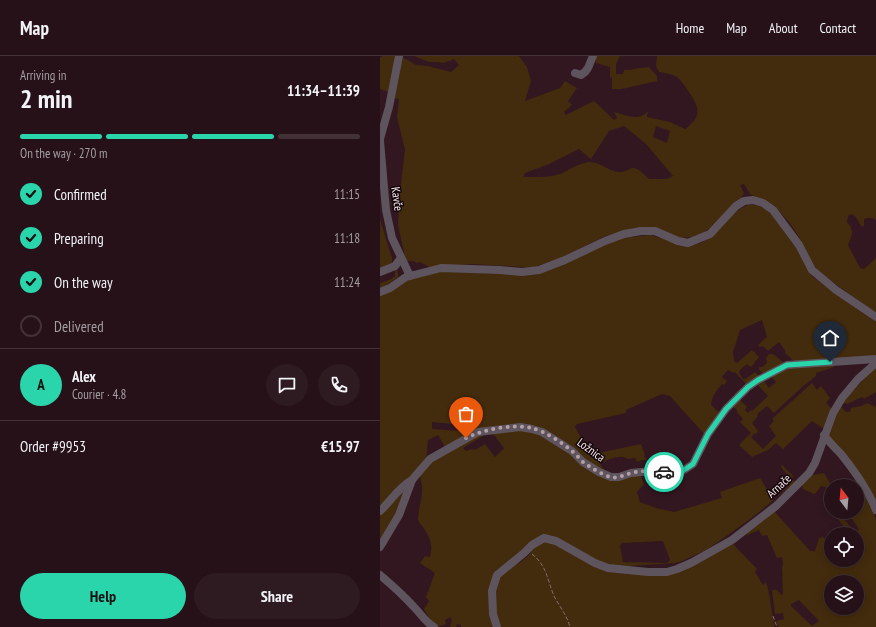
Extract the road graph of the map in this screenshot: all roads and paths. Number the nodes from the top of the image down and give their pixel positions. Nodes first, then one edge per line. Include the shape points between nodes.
1 (399, 56) edge
2 (593, 56) edge
3 (575, 73) dead end
4 (380, 140) edge
5 (401, 258) junction
6 (380, 272) edge
7 (410, 276) junction
8 (380, 292) edge
9 (876, 317) edge
10 (876, 358) edge
11 (876, 363) edge
12 (824, 436) junction
13 (412, 480) junction
14 (876, 510) edge
15 (380, 511) edge
16 (380, 547) edge
17 (527, 550) junction
18 (380, 575) edge
19 (773, 616) dead end
20 (434, 627) edge
21 (497, 627) edge
22 (570, 627) edge
23 (777, 627) edge

1 - 4 street, Kavče
2 - 3 street via 585,72
4 - 5 street, Kavče via 386,210 392,238
5 - 6 street via 395,266
5 - 7 street, Kavče
7 - 8 street
7 - 9 street via 441,268 522,272 539,270 605,241 641,231 655,231 688,243 710,234 736,206 744,201 753,200 773,210 799,245 812,270
10 - 13 street, Ložnica via 787,365 758,380 726,409 708,434 693,464 681,472 652,471 611,477 583,462 572,451 542,432 520,427 478,432 438,453
11 - 12 street, Arnače via 842,398
12 - 14 street via 870,495
12 - 17 street, Arnače via 809,473 776,506 732,540 691,563 667,572 608,568 594,563 556,541 544,538
13 - 15 street, Ložnica
13 - 16 street, Ložnica via 399,515
17 - 21 street via 497,575 494,581 493,614
17 - 22 path via 541,561
18 - 20 street
19 - 23 path

